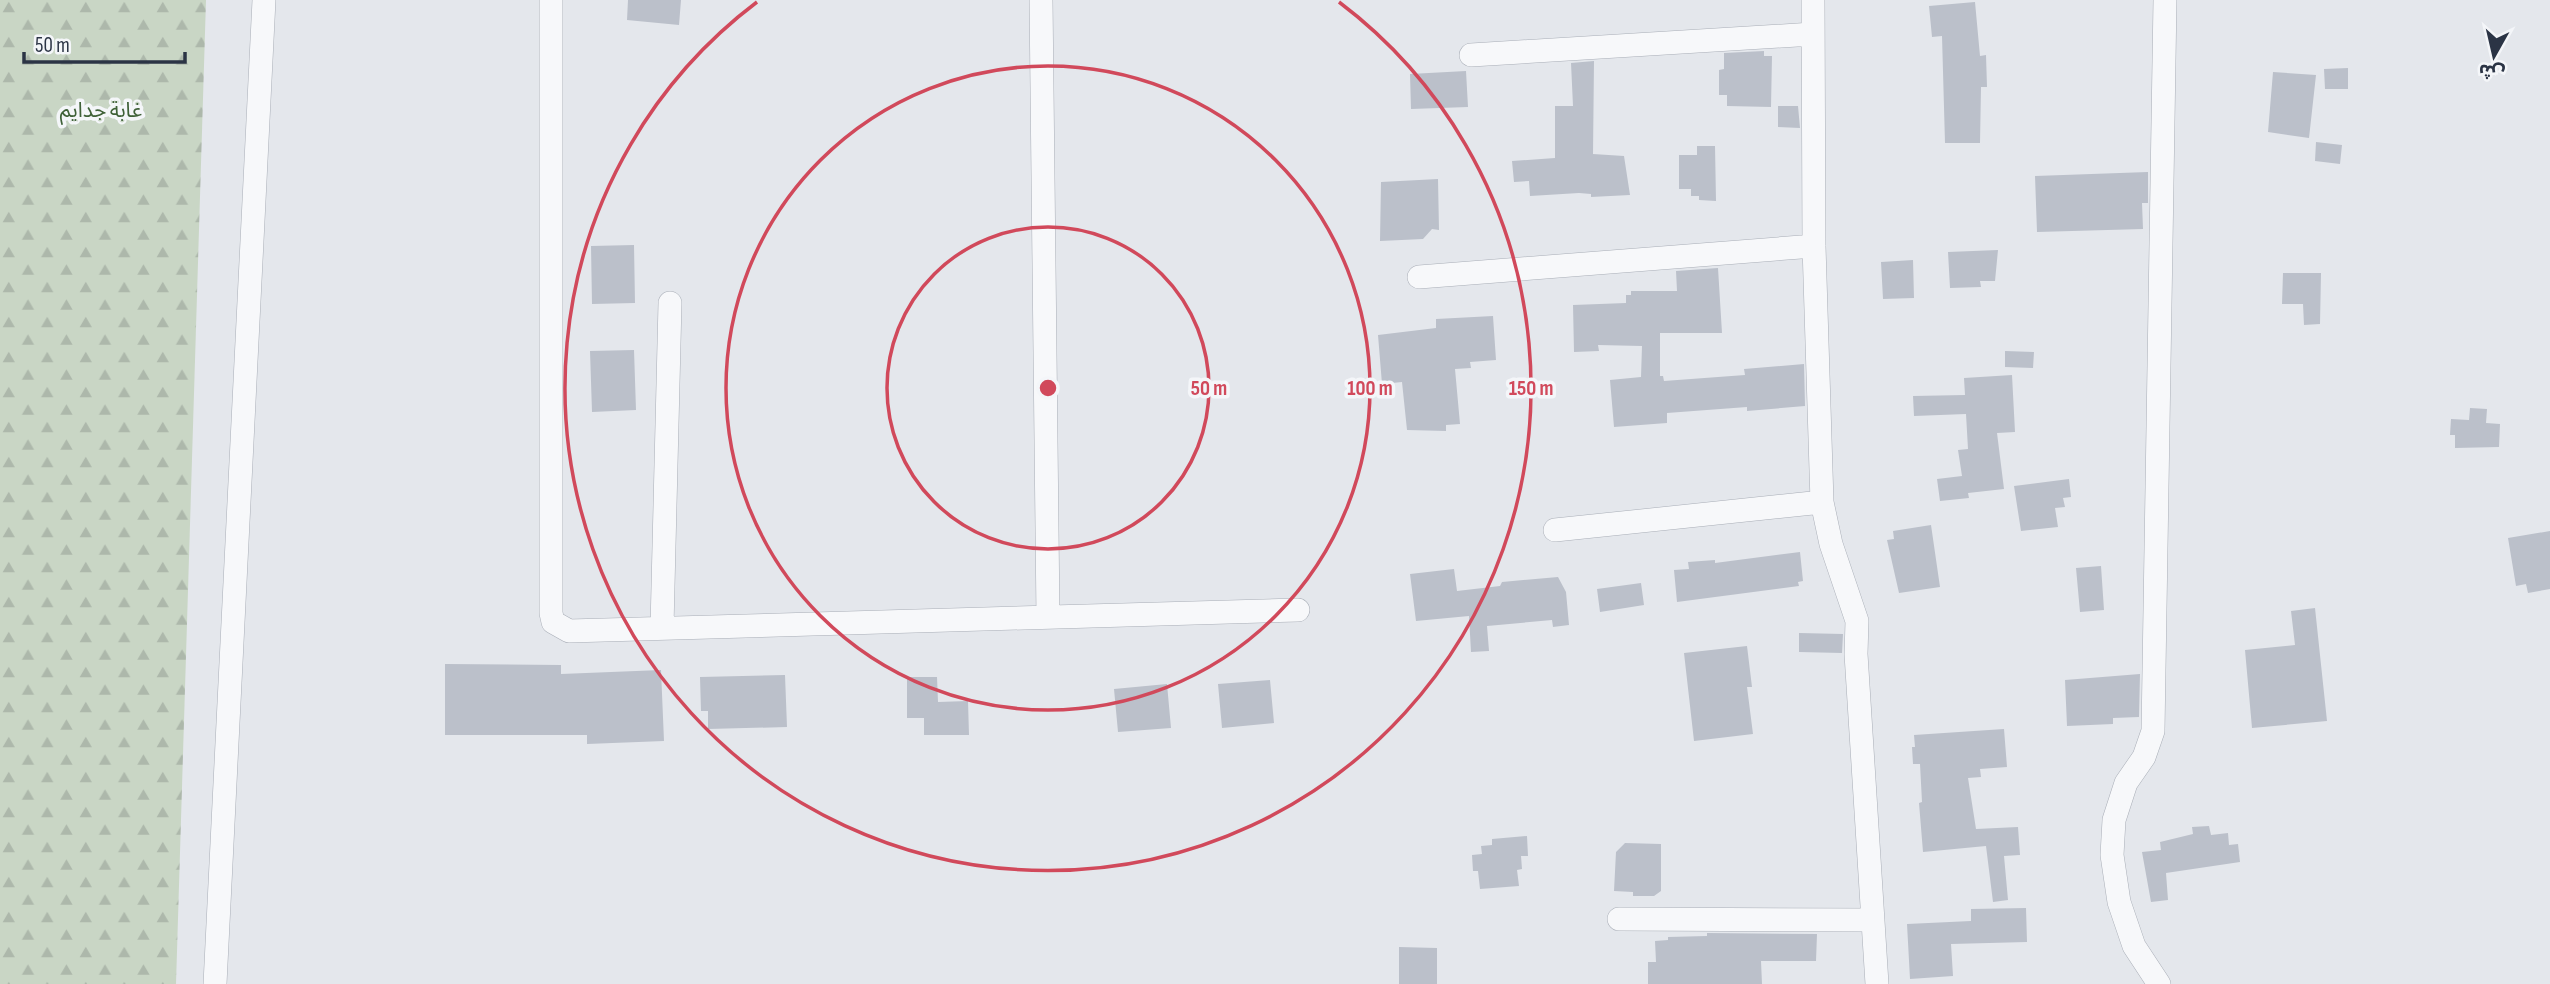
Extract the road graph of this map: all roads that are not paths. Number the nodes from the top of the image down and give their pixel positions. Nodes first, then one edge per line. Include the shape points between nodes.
1 (264, 0) edge
2 (551, 0) edge
3 (1041, 0) edge
4 (1813, 0) edge
5 (2165, 0) edge
6 (1813, 34) junction
7 (1471, 54) dead end
8 (1814, 246) junction
9 (1419, 277) dead end
10 (670, 303) dead end
11 (1822, 502) junction
12 (1555, 530) dead end
13 (1298, 610) dead end
14 (1048, 617) junction
15 (662, 627) junction
16 (1619, 919) dead end
17 (1873, 920) junction
18 (215, 984) edge
19 (1877, 984) edge
20 (2159, 984) edge

1 - 18 street
2 - 15 street via 553,622 569,631
3 - 14 street
4 - 6 street
5 - 20 street via 2153,731 2144,757 2126,783 2114,820 2112,855 2119,902 2134,946
6 - 7 street
6 - 8 street
8 - 9 street
8 - 11 street
10 - 15 street
11 - 12 street
11 - 17 street via 1857,621
13 - 14 street
14 - 15 street
16 - 17 street
17 - 19 street

